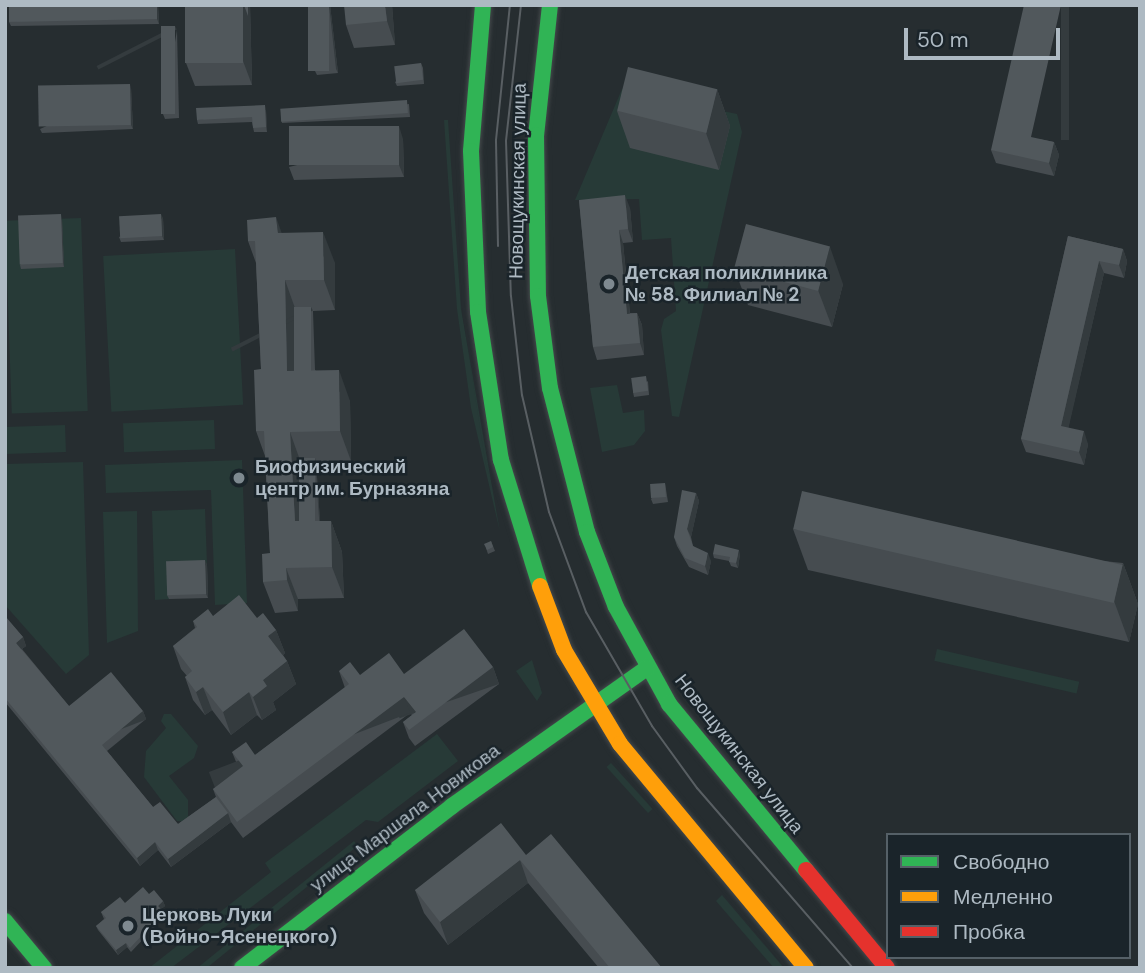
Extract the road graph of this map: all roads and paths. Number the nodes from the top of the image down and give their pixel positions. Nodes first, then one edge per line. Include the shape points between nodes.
1 (483, 5) edge
2 (550, 5) edge
3 (647, 668) junction
4 (594, 703) junction
5 (5, 921) edge
6 (44, 968) edge
7 (242, 968) edge
8 (806, 968) edge
9 (887, 968) edge

1 - 4 main road via 474,88 471,206 491,407 515,512 539,588 564,650
2 - 3 main road, Новощукинская улица via 536,135 535,207 538,296 550,388 587,532 616,607
3 - 4 main road, улица Маршала Новикова
3 - 9 main road, Новощукинская улица via 676,712
4 - 7 main road, улица Маршала Новикова
4 - 8 main road via 676,813
5 - 6 main road

